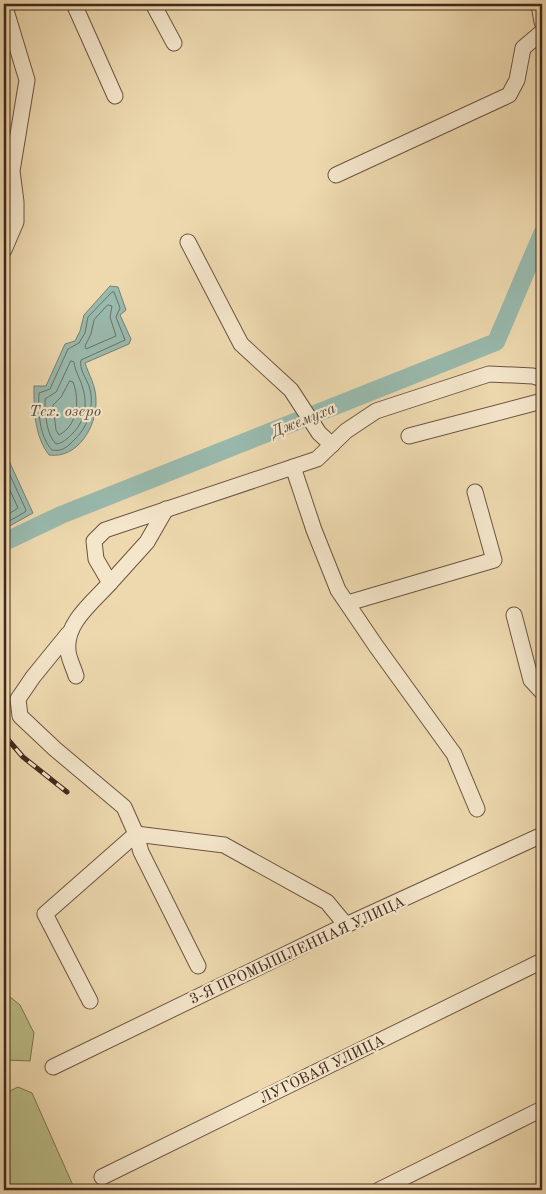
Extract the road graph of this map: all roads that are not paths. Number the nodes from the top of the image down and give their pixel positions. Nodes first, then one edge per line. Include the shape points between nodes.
1 (4, 4) edge
2 (74, 4) edge
3 (153, 4) edge
4 (539, 4) edge
5 (542, 22) edge
6 (542, 32) edge
7 (174, 43) dead end
8 (115, 96) dead end
9 (336, 175) dead end
10 (188, 242) dead end
11 (4, 250) edge
12 (542, 379) edge
13 (542, 401) edge
14 (409, 436) dead end
15 (332, 445) junction
16 (293, 467) junction
17 (475, 492) dead end
18 (166, 509) junction
19 (110, 583) junction
20 (348, 603) junction
21 (514, 615) dead end
22 (68, 634) junction
23 (76, 676) dead end
24 (542, 692) edge
25 (477, 809) dead end
26 (136, 834) junction
27 (542, 835) edge
28 (346, 925) junction
29 (542, 961) edge
30 (198, 966) dead end
31 (90, 1002) dead end
32 (52, 1067) dead end
33 (542, 1109) edge
34 (102, 1177) dead end
35 (379, 1190) edge

1 - 11 street via 27,80 12,170 16,222
2 - 8 street
3 - 7 street
4 - 5 street
6 - 9 street via 523,48 517,80 509,96
10 - 15 street via 241,344 290,390
12 - 15 street via 489,374 376,411 346,431
13 - 14 street
15 - 16 street via 317,459
16 - 18 street
16 - 20 street via 338,590
17 - 20 street via 494,560
18 - 19 street via 147,542
18 - 19 street via 106,530 94,541 96,558
19 - 22 street
20 - 25 street via 454,754
21 - 24 street via 531,680
22 - 23 street via 68,651
22 - 26 street via 18,699 20,716 124,807
26 - 28 street via 224,845 327,902
26 - 30 street via 141,852
26 - 31 street via 45,914
27 - 28 street, 3-Я ПРОМЫШЛЕННАЯ УЛИЦА
28 - 32 street, 3-Я ПРОМЫШЛЕННАЯ УЛИЦА
29 - 34 street, ЛУГОВАЯ УЛИЦА
33 - 35 street

